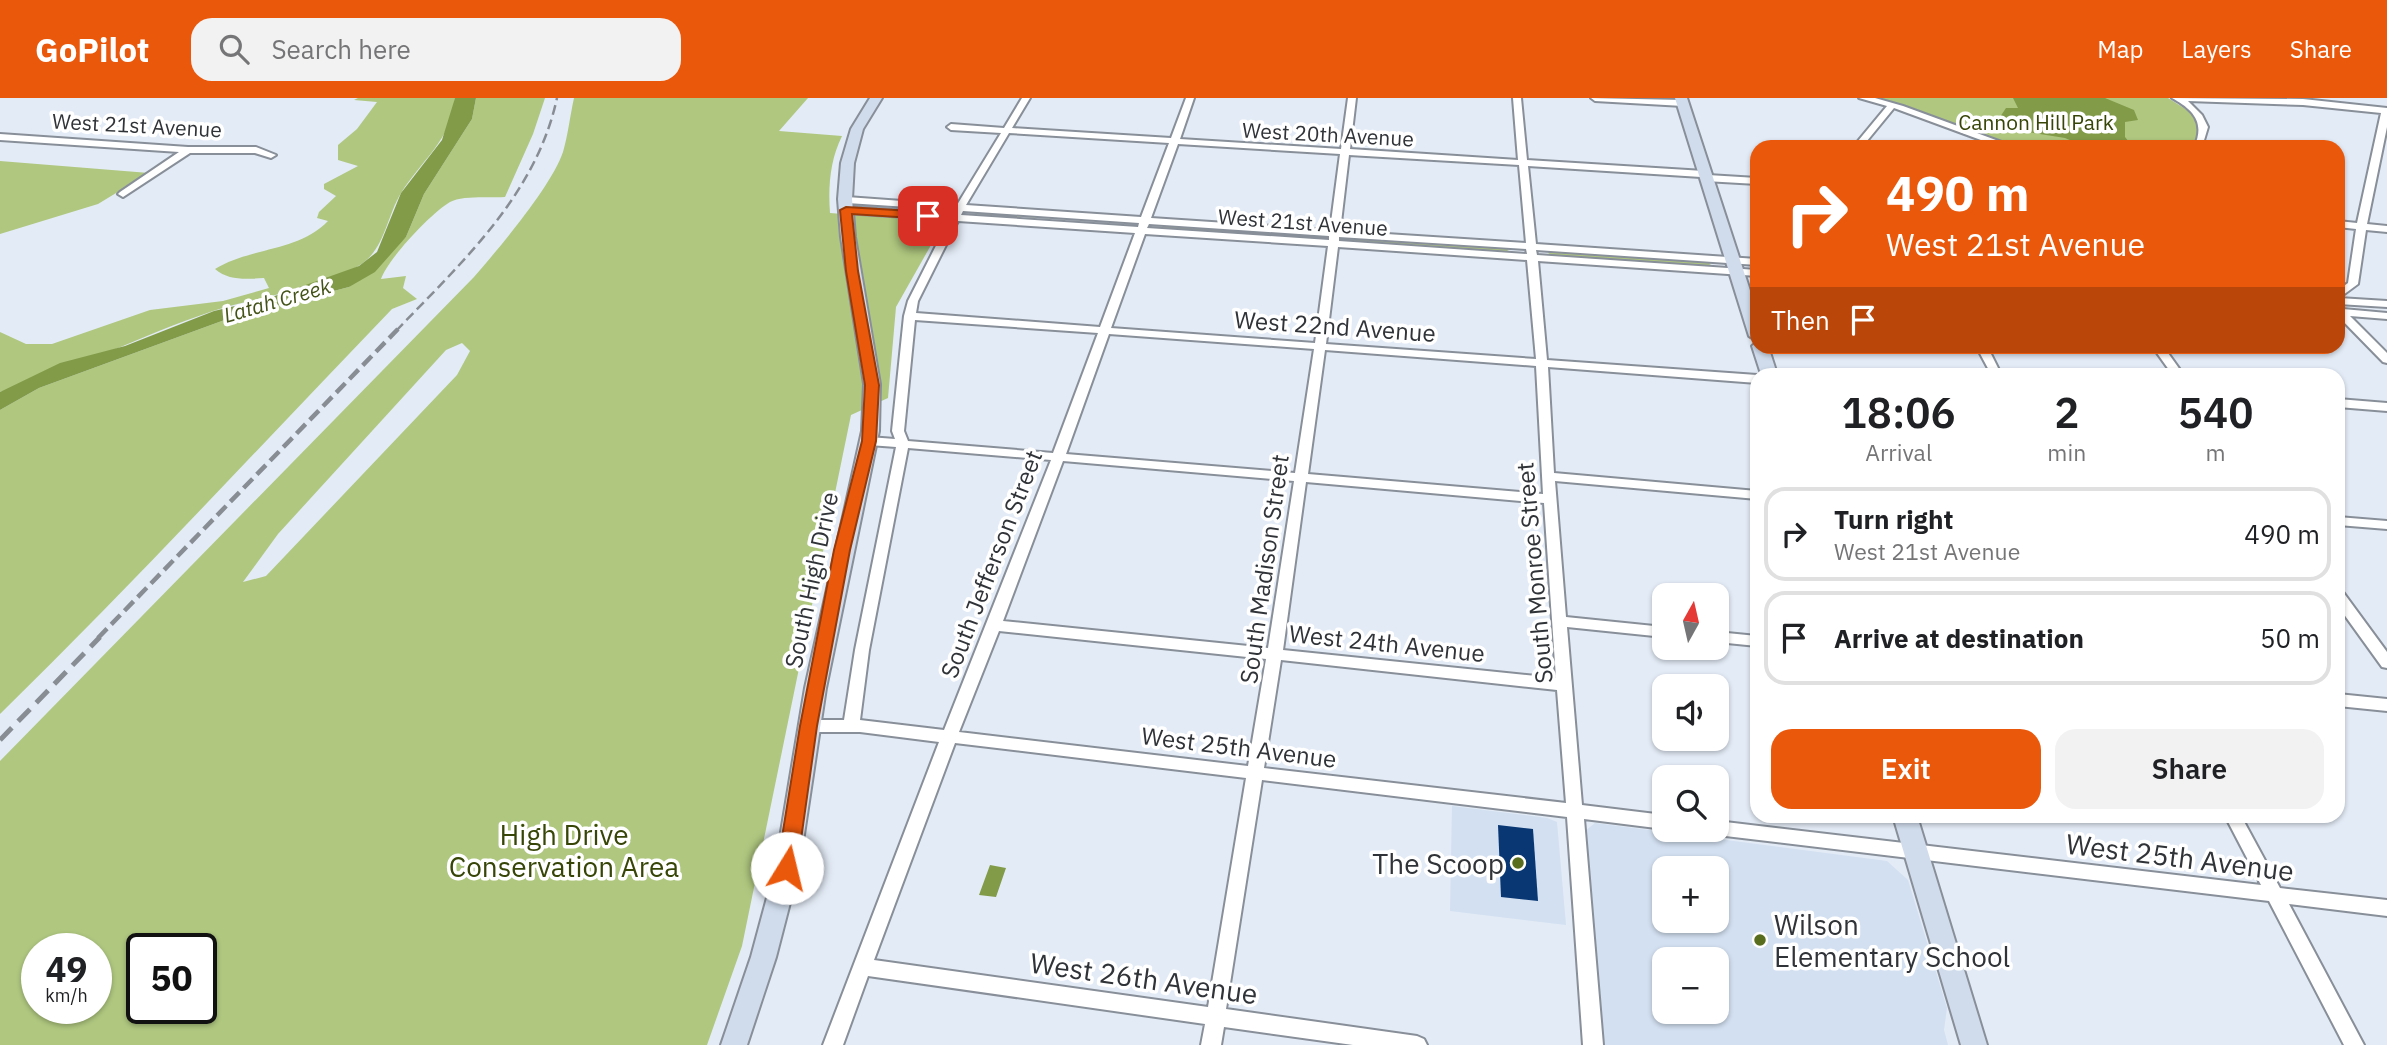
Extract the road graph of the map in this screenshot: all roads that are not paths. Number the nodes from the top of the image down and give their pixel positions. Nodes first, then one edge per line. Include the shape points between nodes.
1 (876, 98) edge
2 (1026, 98) edge
3 (1190, 98) edge
4 (1352, 98) edge
5 (1517, 98) edge
6 (1595, 98) edge
7 (1863, 98) edge
8 (2180, 99) edge
9 (2261, 99) edge
10 (1682, 101) edge
11 (1892, 105) junction
12 (2386, 111) edge
13 (951, 127) dead end
14 (1005, 132) junction
15 (0, 137) edge
16 (1863, 140) edge
17 (1991, 140) edge
18 (2202, 140) edge
19 (1174, 143) junction
20 (188, 150) junction
21 (1347, 153) junction
22 (271, 155) dead end
23 (2375, 163) junction
24 (1523, 164) junction
25 (2387, 164) edge
26 (1705, 176) junction
27 (1750, 180) edge
28 (123, 194) dead end
29 (846, 205) junction
30 (958, 213) junction
31 (1143, 225) junction
32 (2345, 225) edge
33 (2361, 227) junction
34 (2387, 229) edge
35 (1333, 238) junction
36 (1531, 252) junction
37 (1750, 263) edge
38 (1735, 266) junction
39 (1750, 271) edge
40 (2345, 290) edge
41 (2387, 304) edge
42 (2345, 308) edge
43 (2345, 310) edge
44 (1750, 314) edge
45 (2345, 315) edge
46 (909, 316) junction
47 (2387, 316) edge
48 (1106, 330) junction
49 (1320, 346) junction
50 (2387, 360) edge
51 (1542, 363) junction
52 (1750, 378) edge
53 (2345, 404) edge
54 (2387, 407) edge
55 (869, 441) junction
56 (903, 443) junction
57 (1059, 456) junction
58 (1548, 476) junction
59 (1300, 478) junction
60 (1750, 494) edge
61 (1550, 499) junction
62 (2345, 522) edge
63 (2387, 525) edge
64 (2345, 605) edge
65 (1559, 621) junction
66 (995, 625) junction
67 (1652, 631) edge
68 (1729, 638) edge
69 (1750, 640) edge
70 (1275, 654) junction
71 (2387, 663) edge
72 (1565, 685) junction
73 (2345, 701) edge
74 (2387, 705) edge
75 (851, 725) junction
76 (808, 726) junction
77 (949, 737) junction
78 (1254, 774) junction
79 (1576, 811) junction
80 (1652, 820) edge
81 (1907, 823) edge
82 (2236, 823) edge
83 (1729, 829) edge
84 (1916, 852) junction
85 (2275, 895) junction
86 (2387, 908) edge
87 (864, 967) junction
88 (1215, 1016) junction
89 (734, 1045) edge
90 (833, 1045) edge
91 (1211, 1045) edge
92 (1417, 1045) edge
93 (1593, 1045) edge
94 (1974, 1045) edge
95 (2354, 1045) edge

1 - 29 main road, South High Drive via 859,121 849,150
2 - 14 street
3 - 19 street, South Jefferson Street
4 - 21 street, South Madison Street
5 - 24 street, South Monroe Street
6 - 10 street
7 - 11 street
8 - 9 street
8 - 18 street via 2204,122
9 - 12 street
10 - 26 main road
11 - 16 street
11 - 17 street
12 - 23 street
13 - 14 street, West 20th Avenue
14 - 19 street, West 20th Avenue
14 - 30 street
15 - 20 street, West 21st Avenue
19 - 21 street, West 20th Avenue
19 - 31 street, South Jefferson Street
20 - 22 street, West 21st Avenue via 256,150
20 - 28 street
21 - 24 street, West 20th Avenue
21 - 35 street, South Madison Street
23 - 25 street
23 - 33 street
24 - 26 street, West 20th Avenue
24 - 36 street, South Monroe Street
26 - 27 street, West 20th Avenue
26 - 38 main road
29 - 30 street, West 21st Avenue
29 - 55 main road, South High Drive via 872,385
30 - 31 street, West 21st Avenue
30 - 46 street via 921,282
31 - 35 street, West 21st Avenue
31 - 48 street, South Jefferson Street
32 - 33 street
33 - 34 street
33 - 40 street via 2353,284
35 - 36 street, West 21st Avenue
35 - 49 street, South Madison Street
36 - 38 street, West 21st Avenue
36 - 51 street, South Monroe Street
37 - 38 street, West 21st Avenue
38 - 39 street, West 21st Avenue
38 - 44 main road
41 - 42 street
43 - 47 street
45 - 50 street
46 - 48 street, West 22nd Avenue
46 - 56 street via 898,431
48 - 49 street, West 22nd Avenue
48 - 57 street, South Jefferson Street
49 - 51 street, West 22nd Avenue
49 - 59 street, South Madison Street
51 - 52 street, West 22nd Avenue
51 - 58 street, South Monroe Street
53 - 54 street
55 - 56 street
55 - 76 main road, South High Drive via 847,523
56 - 57 street
56 - 75 street
57 - 59 street
57 - 66 street, South Jefferson Street
58 - 60 street
58 - 61 street, South Monroe Street
59 - 61 street
59 - 70 street, South Madison Street
61 - 65 street, South Monroe Street
62 - 63 street
64 - 71 street
65 - 67 street
65 - 72 street, South Monroe Street
66 - 70 street, West 24th Avenue
66 - 77 street, South Jefferson Street
68 - 69 street
70 - 72 street, West 24th Avenue
70 - 78 street, South Madison Street
72 - 79 street, South Monroe Street
73 - 74 street
75 - 76 street, West 25th Avenue
75 - 77 street, West 25th Avenue
76 - 89 main road, South High Drive via 787,868
77 - 78 street, West 25th Avenue
77 - 87 street, South Jefferson Street
78 - 79 street, West 25th Avenue
78 - 88 street, South Madison Street
79 - 80 street, West 25th Avenue
79 - 93 street, South Monroe Street
81 - 84 main road
82 - 85 street
83 - 84 street, West 25th Avenue
84 - 85 street, West 25th Avenue
84 - 94 main road
85 - 86 street, West 25th Avenue
85 - 95 street
87 - 88 street, West 26th Avenue
87 - 90 street, South Jefferson Street
88 - 91 street, South Madison Street
88 - 92 street, West 26th Avenue

